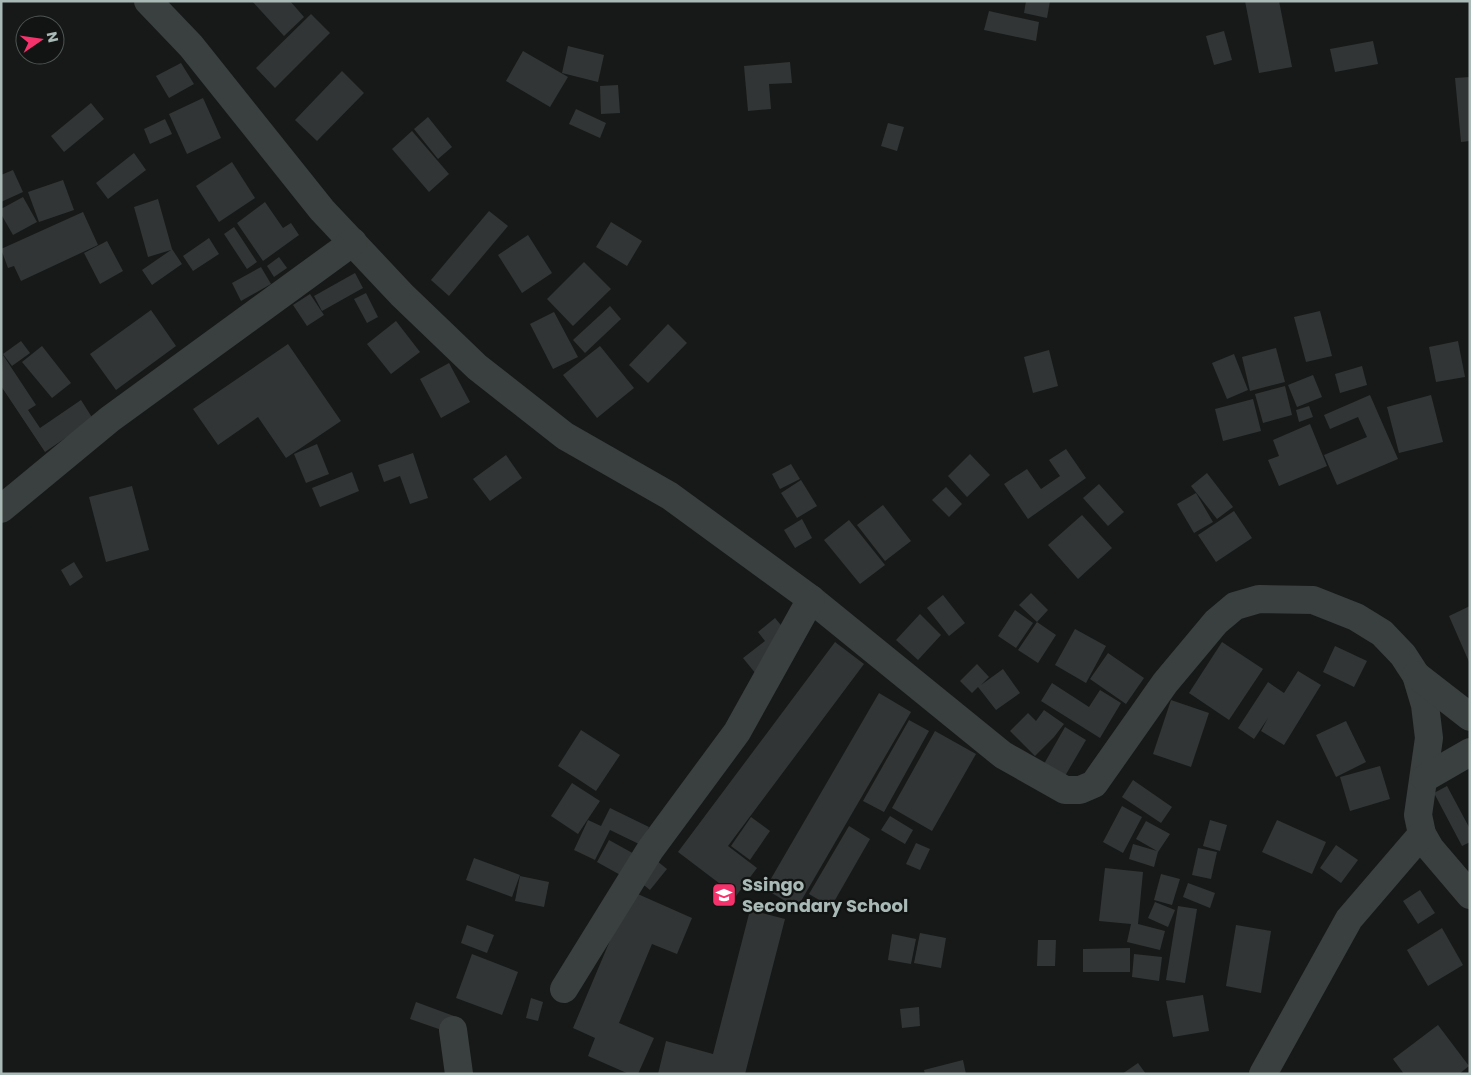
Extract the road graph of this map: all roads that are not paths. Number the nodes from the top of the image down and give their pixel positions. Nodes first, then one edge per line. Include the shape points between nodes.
1 (148, 1) edge
2 (352, 242) junction
3 (1, 509) edge
4 (811, 599) junction
5 (1416, 675) junction
6 (1470, 718) edge
7 (1470, 752) edge
8 (1424, 778) junction
9 (1422, 834) junction
10 (1470, 895) edge
11 (564, 989) dead end
12 (453, 1030) dead end
13 (458, 1074) edge
14 (1263, 1074) edge

1 - 2 street via 191,46 322,210
2 - 3 street via 110,419
2 - 4 street via 477,367 564,436 670,496
4 - 5 street via 1004,755 1065,790 1080,790 1094,784 1165,683 1216,622 1234,606 1259,599 1313,600 1356,617 1382,633
4 - 11 street via 737,732 650,850
5 - 6 street
5 - 8 street via 1425,705 1429,738
7 - 8 street
8 - 9 street via 1418,815
9 - 10 street
9 - 14 street via 1350,919
12 - 13 street

